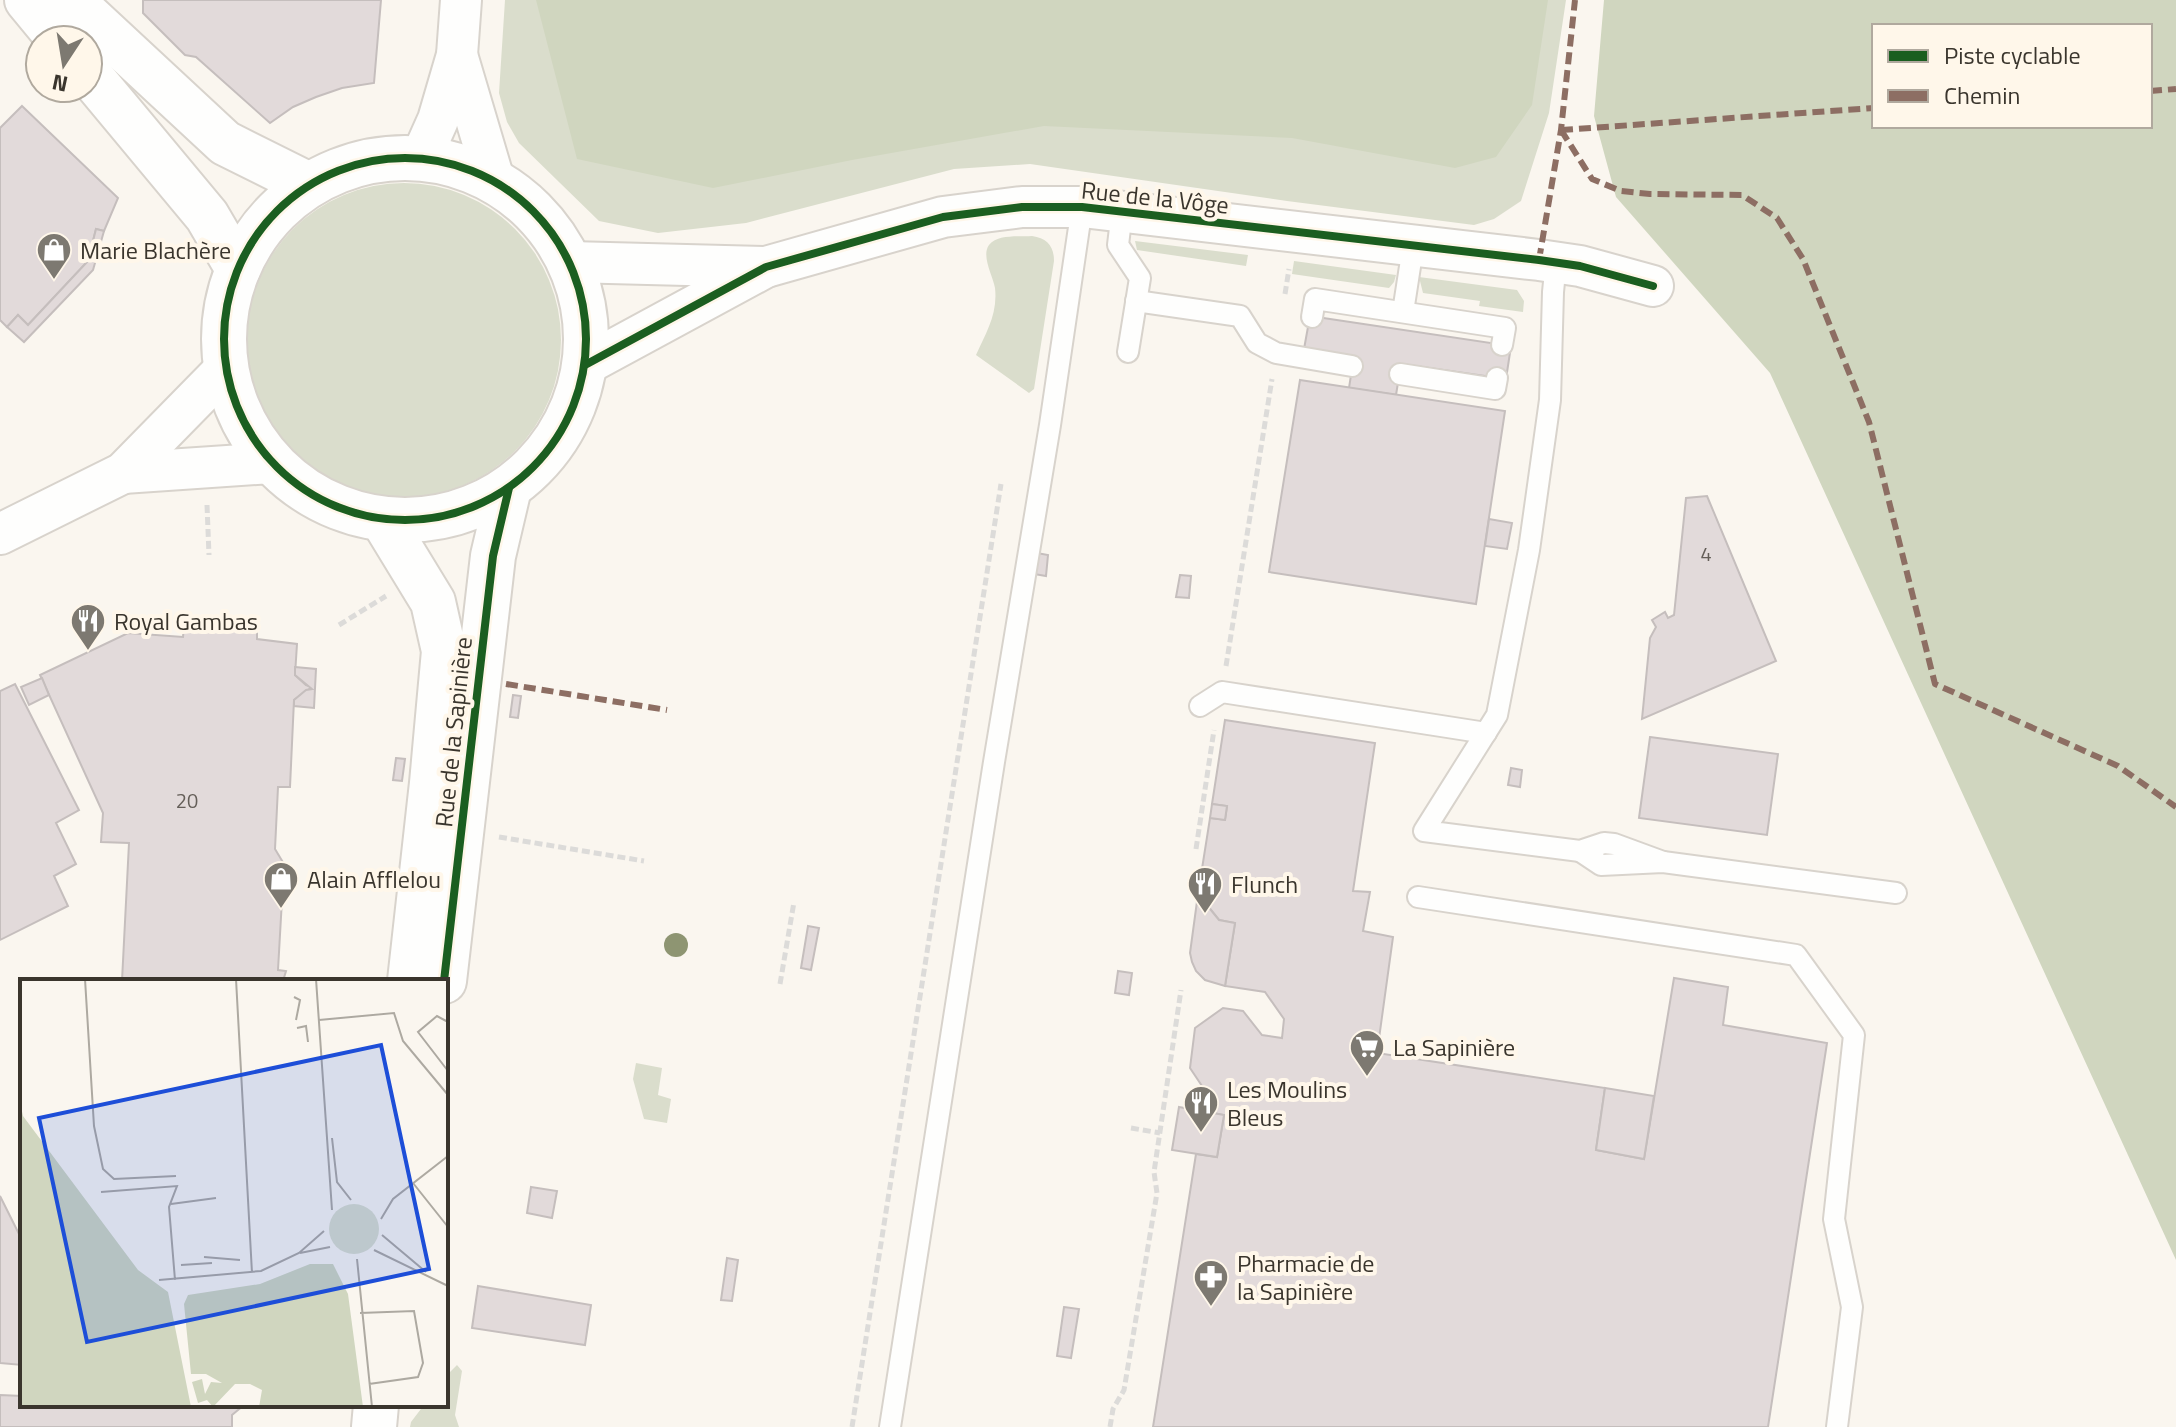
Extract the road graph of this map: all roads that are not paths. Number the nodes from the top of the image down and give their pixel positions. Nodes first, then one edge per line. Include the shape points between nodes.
1 (27, 0) edge
2 (71, 0) edge
3 (461, 0) edge
4 (47, 24) edge
5 (457, 55) junction
6 (104, 92) edge
7 (421, 158) junction
8 (494, 180) junction
9 (309, 185) junction
10 (1082, 207) junction
11 (1122, 211) junction
12 (1413, 247) junction
13 (570, 262) junction
14 (1556, 262) junction
15 (766, 267) junction
16 (238, 269) junction
17 (1653, 286) dead end
18 (1136, 301) junction
19 (1403, 312) junction
20 (1312, 317) dead end
21 (1502, 345) dead end
22 (1128, 352) dead end
23 (585, 365) junction
24 (1352, 366) dead end
25 (226, 368) junction
26 (1400, 374) dead end
27 (1497, 378) dead end
28 (271, 463) junction
29 (123, 473) junction
30 (509, 488) junction
31 (383, 520) junction
32 (0, 534) edge
33 (1200, 706) dead end
34 (1486, 733) junction
35 (1896, 893) dead end
36 (1418, 897) dead end
37 (410, 979) edge
38 (444, 979) edge
39 (376, 1407) edge
40 (374, 1427) edge
41 (890, 1427) edge
42 (1837, 1427) edge

1 - 4 street
2 - 9 street via 225,143
3 - 5 street
5 - 7 street
5 - 8 street
6 - 16 street via 207,216
7 - 8 street
7 - 9 street via 376,159
8 - 13 street via 542,220
9 - 16 street via 273,215
10 - 11 street, Rue de la Vôge
10 - 15 street, Rue de la Vôge via 1022,207 943,217
10 - 41 lane
11 - 12 street, Rue de la Vôge
11 - 18 lane via 1118,245 1140,278
12 - 14 street, Rue de la Vôge
12 - 19 lane
13 - 15 street, Rue de la Vôge
13 - 23 street via 585,312
14 - 17 street, Rue de la Vôge
14 - 34 lane via 1550,400 1529,550 1497,715
15 - 23 street, Rue de la Vôge
16 - 25 street via 225,321
18 - 22 lane
18 - 24 lane via 1240,316 1257,343 1276,353 1307,354
19 - 20 lane via 1315,299
19 - 21 lane via 1505,328
23 - 30 street via 567,421 539,461
25 - 28 street via 243,420
25 - 29 street
26 - 27 lane via 1495,389
28 - 29 street
28 - 31 street via 332,505
29 - 32 street
30 - 31 street via 440,518
30 - 38 street, Rue de la Sapinière via 493,556
31 - 37 street, Rue de la Sapinière via 433,602 444,651
33 - 34 lane via 1222,692
34 - 35 lane via 1424,831 1580,851 1614,844 1663,862
36 - 42 lane via 1796,955 1854,1035 1834,1219 1852,1307
39 - 40 street

